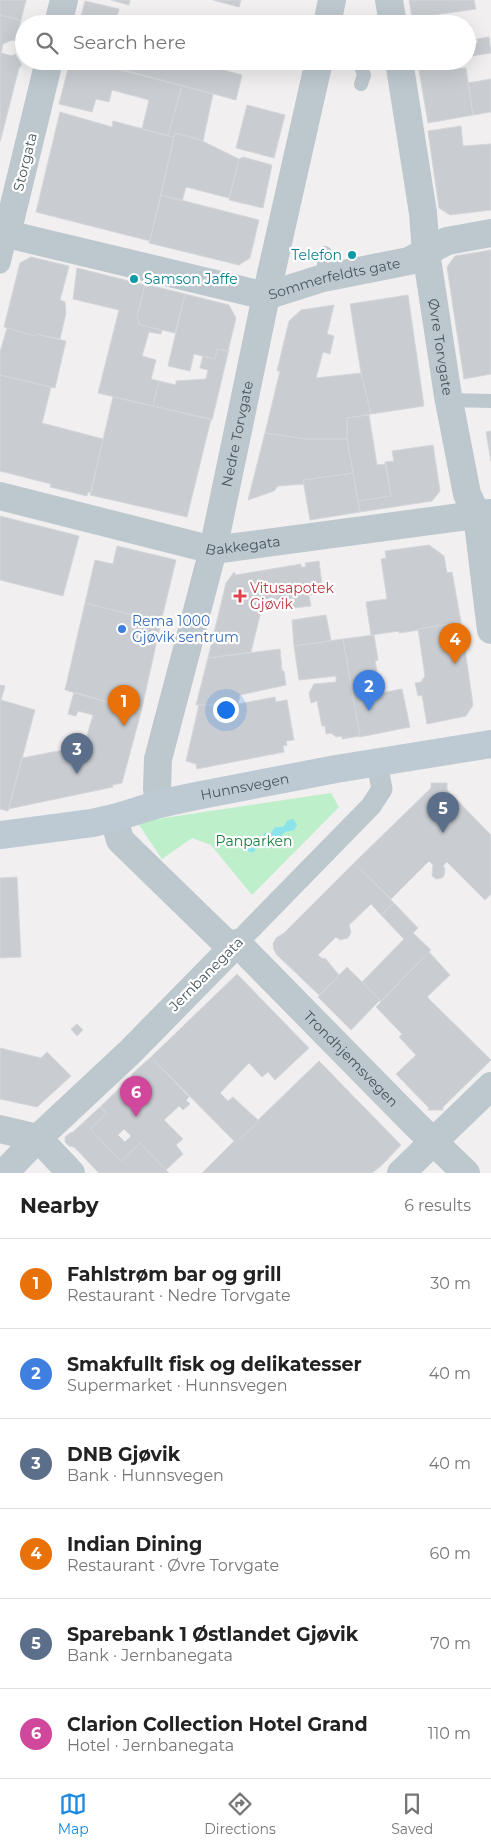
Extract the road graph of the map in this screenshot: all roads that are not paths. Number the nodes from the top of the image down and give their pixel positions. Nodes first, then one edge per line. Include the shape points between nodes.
1 (64, 0) edge
2 (332, 0) edge
3 (389, 0) edge
4 (60, 15) edge
5 (329, 15) edge
6 (392, 15) edge
7 (47, 70) edge
8 (316, 70) edge
9 (362, 70) edge
10 (400, 70) edge
11 (361, 84) dead end
12 (491, 233) edge
13 (7, 234) junction
14 (426, 252) junction
15 (0, 263) edge
16 (266, 296) junction
17 (449, 400) junction
18 (491, 401) edge
19 (0, 496) edge
20 (484, 514) edge
21 (213, 550) junction
22 (491, 630) edge
23 (491, 744) edge
24 (378, 763) junction
25 (159, 804) junction
26 (114, 818) junction
27 (0, 835) edge
28 (234, 946) junction
29 (491, 1086) edge
30 (0, 1129) edge
31 (38, 1138) junction
32 (433, 1141) junction
33 (4, 1173) edge
34 (71, 1173) edge
35 (401, 1173) edge
36 (466, 1173) edge

1 - 4 street
2 - 5 street
3 - 6 street
7 - 13 street, Storgata
8 - 16 street, Nedre Torvgate
9 - 11 lane
10 - 14 street, Øvre Torvgate
12 - 14 street, Sommerfeldts gate via 448,241
13 - 15 street, Storgata
13 - 16 street, Sommerfeldts gate
14 - 16 street, Sommerfeldts gate via 409,261 324,266
14 - 17 street, Øvre Torvgate
16 - 21 street, Nedre Torvgate
17 - 18 lane
17 - 20 street, Øvre Torvgate via 467,494
19 - 21 street, Bakkegata
20 - 21 street, Bakkegata
20 - 22 street, Øvre Torvgate
21 - 25 street, Nedre Torvgate via 158,759
23 - 24 main road, Hunnsvegen
24 - 25 main road, Hunnsvegen
24 - 28 street, Jernbanegata via 382,789 371,806
25 - 26 main road, Hunnsvegen
26 - 27 main road, Hunnsvegen
26 - 28 street, Trondhjemsvegen via 120,840
28 - 31 street, Jernbanegata via 130,1052
28 - 32 street, Trondhjemsvegen
29 - 32 street
30 - 31 street
31 - 33 street, Jernbanegata
31 - 34 street
32 - 35 street
32 - 36 street, Trondhjemsvegen

